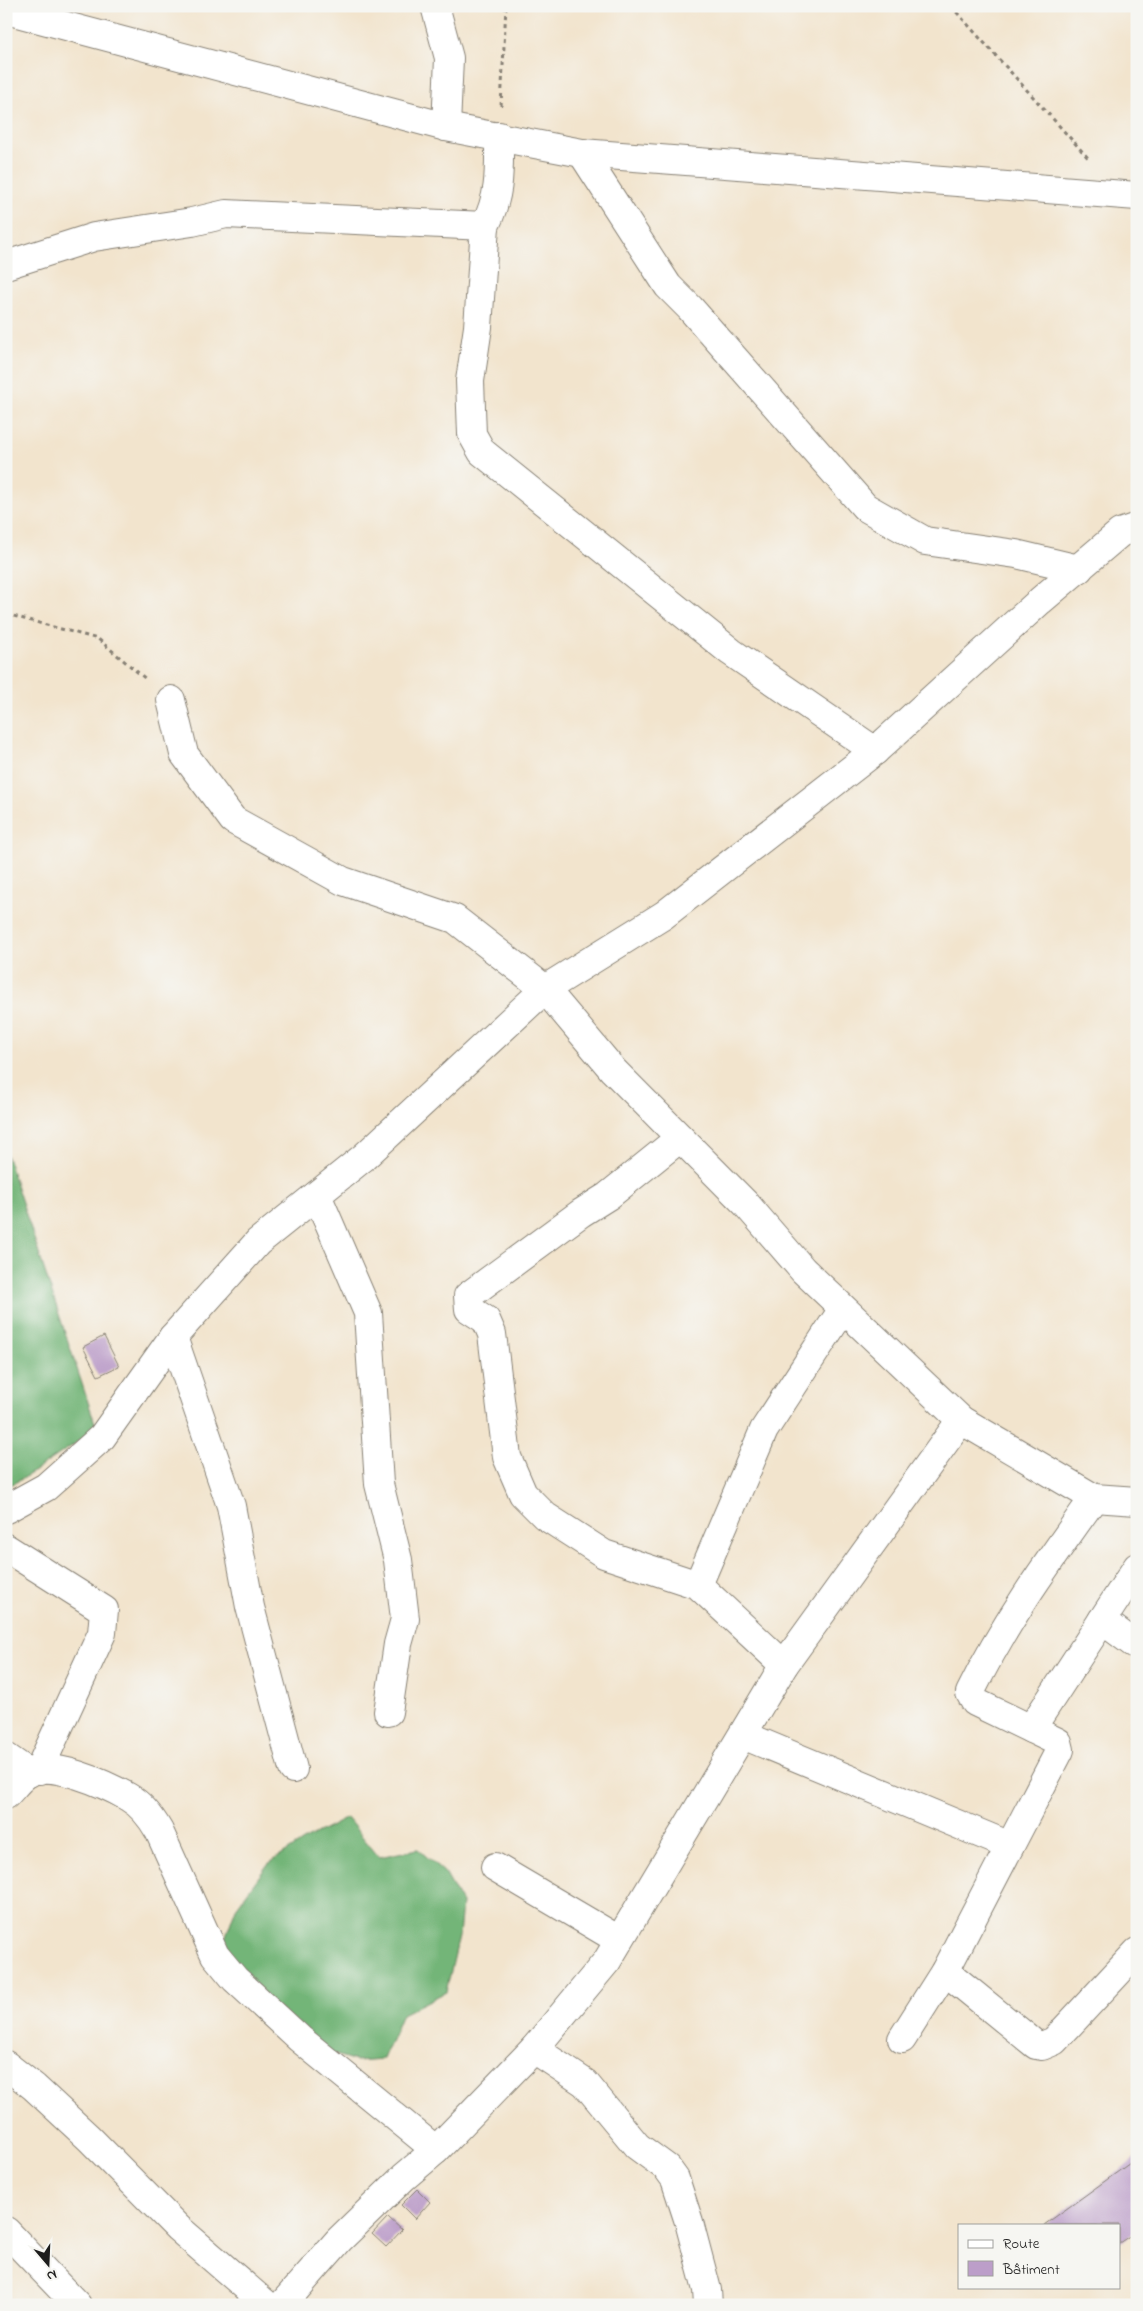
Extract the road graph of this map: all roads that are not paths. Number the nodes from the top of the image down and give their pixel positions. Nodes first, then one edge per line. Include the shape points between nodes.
1 (435, 6) edge
2 (6, 10) edge
3 (446, 127) junction
4 (499, 136) junction
5 (582, 153) junction
6 (1130, 196) edge
7 (485, 226) junction
8 (6, 265) edge
9 (1137, 527) edge
10 (1079, 569) junction
11 (172, 700) road end
12 (875, 751) junction
13 (545, 989) junction
14 (680, 1138) junction
15 (316, 1195) junction
16 (844, 1309) junction
17 (173, 1337) junction
18 (961, 1420) junction
19 (1094, 1498) junction
20 (1137, 1501) edge
21 (6, 1508) edge
22 (6, 1548) edge
23 (1137, 1567) edge
24 (698, 1585) junction
25 (1102, 1620) junction
26 (1137, 1646) edge
27 (784, 1665) junction
28 (388, 1712) dead end
29 (1031, 1729) junction
30 (742, 1735) junction
31 (6, 1757) edge
32 (293, 1769) dead end
33 (34, 1771) junction
34 (6, 1795) edge
35 (1010, 1846) junction
36 (495, 1867) dead end
37 (619, 1940) junction
38 (1137, 1952) edge
39 (945, 1971) junction
40 (902, 2039) dead end
41 (534, 2049) junction
42 (6, 2065) edge
43 (436, 2150) junction
44 (6, 2231) edge
45 (77, 2305) edge
46 (267, 2305) edge
47 (282, 2305) edge
48 (708, 2305) edge

1 - 3 street via 449,58
2 - 3 street
3 - 4 street
4 - 5 street
4 - 7 street via 498,191
5 - 6 street
5 - 10 street via 668,286 865,507 925,541 1016,554
7 - 8 street via 226,214 94,237
7 - 12 street via 478,327 470,380 472,434 482,452 731,652
9 - 10 street via 1120,533
10 - 12 street
11 - 13 street via 184,754 233,820 343,881 455,920
12 - 13 street via 664,915
13 - 14 street via 613,1070
13 - 15 street via 364,1157
14 - 16 street via 746,1204 803,1270
14 - 24 street via 608,1196 468,1296 469,1309 486,1320 492,1334 507,1457 523,1494 545,1516 604,1554
15 - 17 street via 258,1242
15 - 28 street via 368,1314 379,1484 398,1560 405,1619
16 - 18 street
16 - 24 street via 764,1430
17 - 21 street via 102,1437 46,1487
17 - 32 street via 231,1506 250,1607
18 - 19 street
18 - 27 street
19 - 20 street
19 - 29 street via 1023,1598 970,1693 975,1702
22 - 33 street via 104,1610 102,1633
23 - 25 street
24 - 27 street
25 - 26 street
25 - 29 street
27 - 30 street
29 - 35 street via 1058,1742 1060,1750
30 - 35 street
30 - 37 street
31 - 33 street
33 - 34 street
33 - 43 street via 61,1769 128,1797 152,1817 215,1955 235,1979 300,2039
35 - 39 street
36 - 37 street
37 - 41 street via 607,1961
38 - 39 street via 1054,2041 1042,2046 1036,2045
39 - 40 street
41 - 43 street
41 - 48 street via 585,2083 637,2146 667,2168 675,2179 707,2290
42 - 46 street via 89,2138 178,2228
43 - 47 street via 339,2240
44 - 45 street

